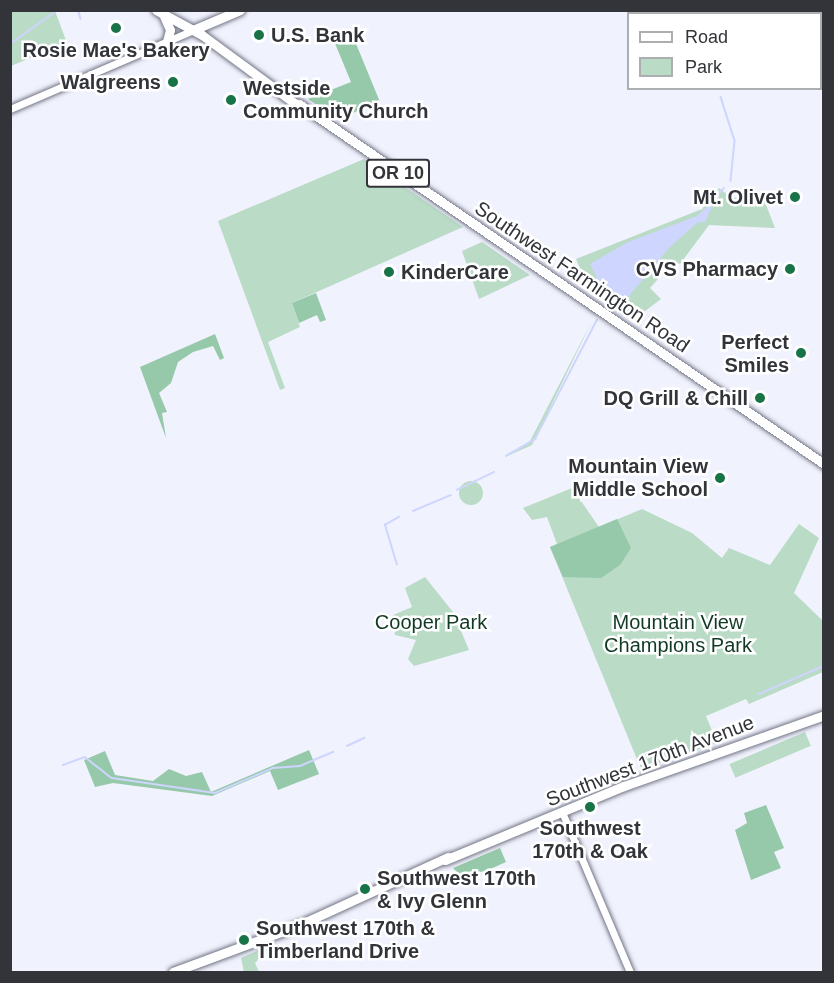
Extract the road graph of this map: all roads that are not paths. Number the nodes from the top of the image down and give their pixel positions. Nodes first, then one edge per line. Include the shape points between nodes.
1 (240, 10) edge
2 (159, 12) edge
3 (218, 20) junction
4 (193, 30) junction
5 (167, 41) junction
6 (214, 44) junction
7 (10, 110) edge
8 (824, 464) edge
9 (824, 715) edge
10 (562, 812) junction
11 (228, 952) junction
12 (173, 972) edge
13 (188, 972) edge
14 (630, 972) edge

1 - 3 main road
2 - 4 main road, Southwest Farmington Road / OR 10
2 - 5 main road via 170,28
3 - 4 main road
3 - 6 main road
4 - 5 street
4 - 6 main road, Southwest Farmington Road / OR 10
5 - 7 street
6 - 8 main road, Southwest Farmington Road / OR 10 via 541,273
9 - 10 main road, Southwest 170th Avenue
10 - 11 main road, Southwest 170th Avenue
10 - 14 street
11 - 12 main road, Southwest 170th Avenue
11 - 13 main road, Southwest 170th Avenue

